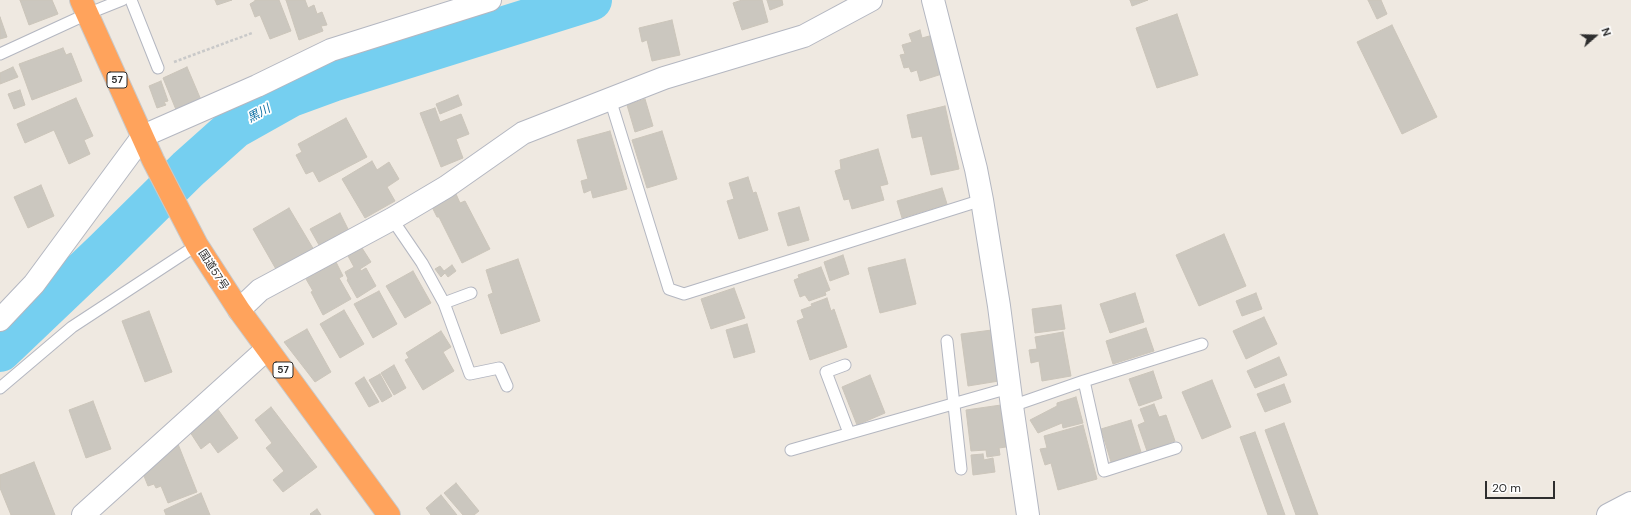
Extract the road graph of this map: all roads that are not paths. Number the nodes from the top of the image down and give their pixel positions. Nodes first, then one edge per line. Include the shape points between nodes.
1 (122, 0) edge
2 (131, 0) edge
3 (490, 0) edge
4 (871, 0) edge
5 (933, 0) edge
6 (84, 7) edge
7 (0, 54) edge
8 (158, 68) road end
9 (610, 99) junction
10 (143, 136) junction
11 (982, 200) junction
12 (392, 219) junction
13 (197, 245) junction
14 (471, 294) dead end
15 (444, 303) junction
16 (239, 310) junction
17 (0, 320) edge
18 (947, 341) dead end
19 (1202, 344) dead end
20 (267, 349) junction
21 (845, 365) dead end
22 (1084, 381) junction
23 (507, 386) dead end
24 (0, 388) edge
25 (1011, 397) junction
26 (955, 403) junction
27 (849, 433) junction
28 (1176, 448) dead end
29 (791, 450) dead end
30 (961, 469) dead end
31 (1631, 503) edge
32 (83, 515) edge
33 (389, 515) edge
34 (1028, 515) edge
35 (1608, 515) edge

1 - 6 lane
2 - 8 lane
3 - 10 street via 331,50
4 - 9 street via 804,36 664,78
5 - 11 street
6 - 7 lane
6 - 10 highway, 国道57号 / 57
9 - 11 lane via 670,289 684,294
9 - 12 street via 523,133 446,187
10 - 13 highway, 国道57号 / 57
10 - 17 street via 34,284
11 - 25 street
12 - 15 lane via 422,263
12 - 16 street via 260,290
13 - 16 highway, 国道57号 / 57
13 - 24 lane via 72,326
14 - 15 lane
15 - 23 lane via 470,374 499,368
16 - 20 highway, 国道57号 / 57
18 - 26 lane
19 - 22 lane
20 - 32 street
20 - 33 highway, 国道57号 / 57
21 - 27 lane via 826,372
22 - 25 lane
22 - 28 lane via 1104,471
25 - 26 lane
25 - 34 street
26 - 27 lane
26 - 30 lane
27 - 29 lane
31 - 35 street

